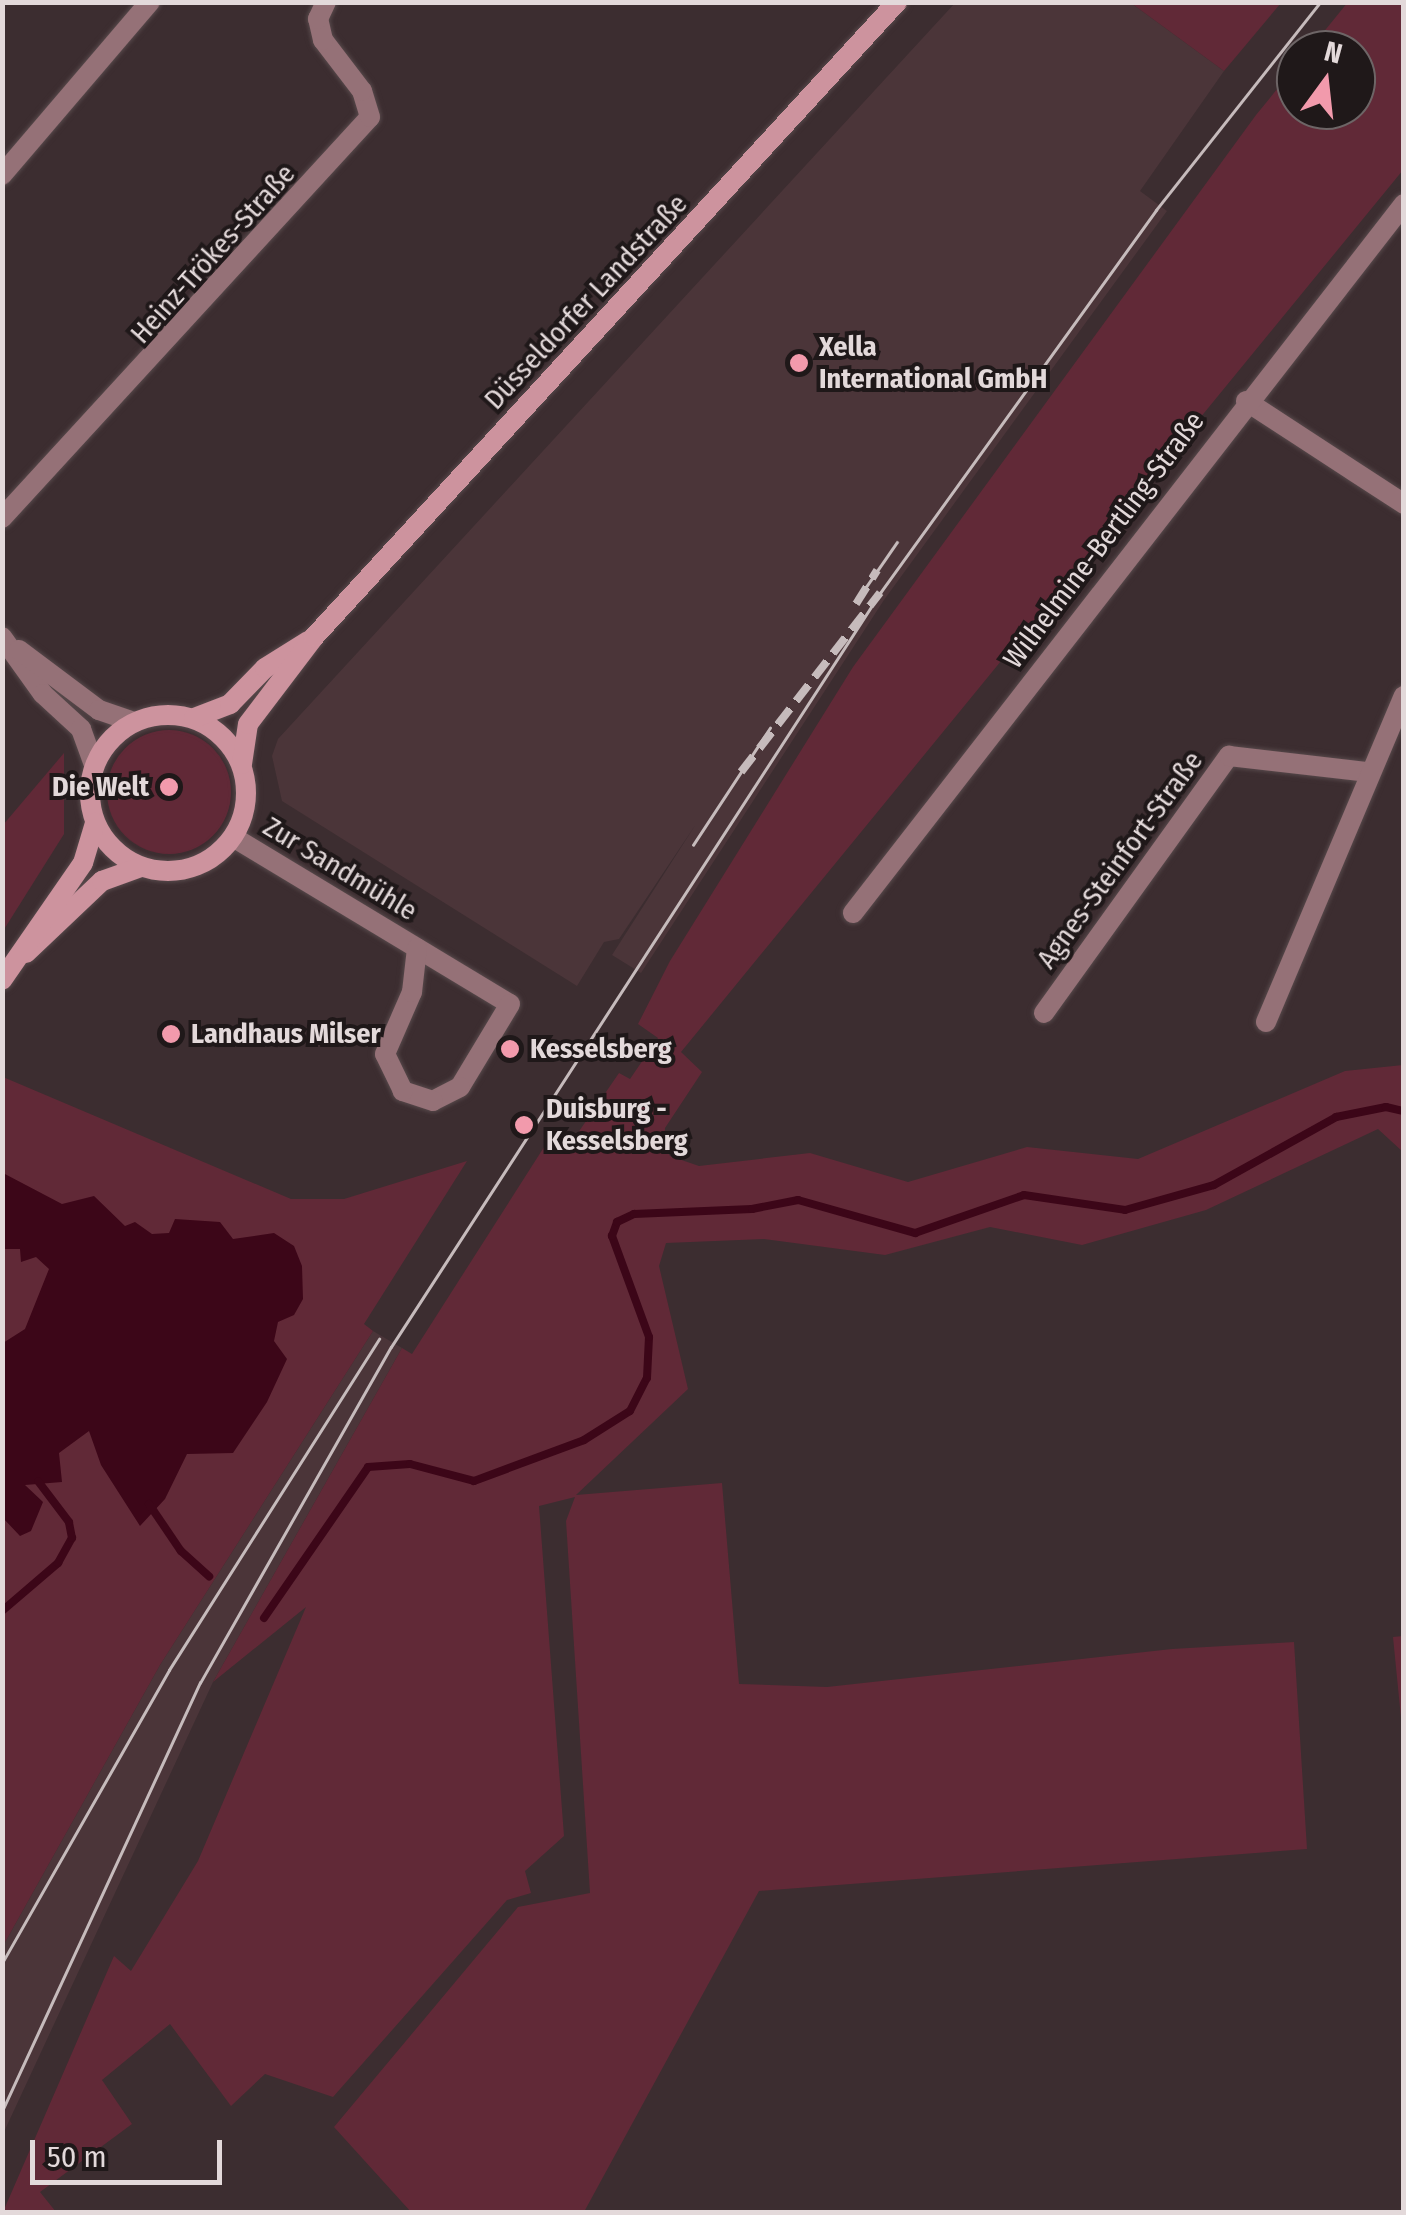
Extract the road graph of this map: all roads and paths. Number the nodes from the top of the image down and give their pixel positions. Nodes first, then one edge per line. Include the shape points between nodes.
1 (150, 2) edge
2 (326, 2) edge
3 (897, 2) edge
4 (2, 174) edge
5 (1404, 204) edge
6 (1246, 401) junction
7 (1404, 504) edge
8 (2, 518) edge
9 (314, 637) junction
10 (7, 641) edge
11 (1404, 696) edge
12 (194, 718) junction
13 (134, 722) junction
14 (94, 764) junction
15 (242, 764) junction
16 (1368, 772) junction
17 (95, 823) junction
18 (234, 836) junction
19 (141, 866) junction
20 (853, 913) dead end
21 (418, 948) junction
22 (17, 961) junction
23 (2, 980) edge
24 (1044, 1013) dead end
25 (1266, 1022) dead end

1 - 4 street
2 - 8 street, Heinz-Trökes-Straße via 318,19 323,40 362,92 370,116
3 - 9 main road, Düsseldorfer Landstraße
5 - 6 street, Wilhelmine-Bertling-Straße
6 - 7 street
6 - 20 street, Wilhelmine-Bertling-Straße
9 - 12 main road, Düsseldorfer Landstraße via 265,668 230,704
9 - 15 main road, Düsseldorfer Landstraße via 248,724
10 - 13 street via 99,710
10 - 14 street via 43,694 81,730
11 - 16 street
12 - 13 main road via 164,714
12 - 15 main road via 220,733
13 - 14 main road
14 - 17 main road via 89,794
15 - 18 main road via 246,801
16 - 24 street, Agnes-Steinfort-Straße via 1229,756
16 - 25 street
17 - 19 main road via 112,847
17 - 22 main road via 82,863
18 - 19 main road via 192,868
18 - 21 street, Zur Sandmühle
19 - 22 main road via 102,881
21 - 21 street, Zur Sandmühle via 412,992 385,1054 402,1091 433,1101 460,1088 510,1004
22 - 23 main road

